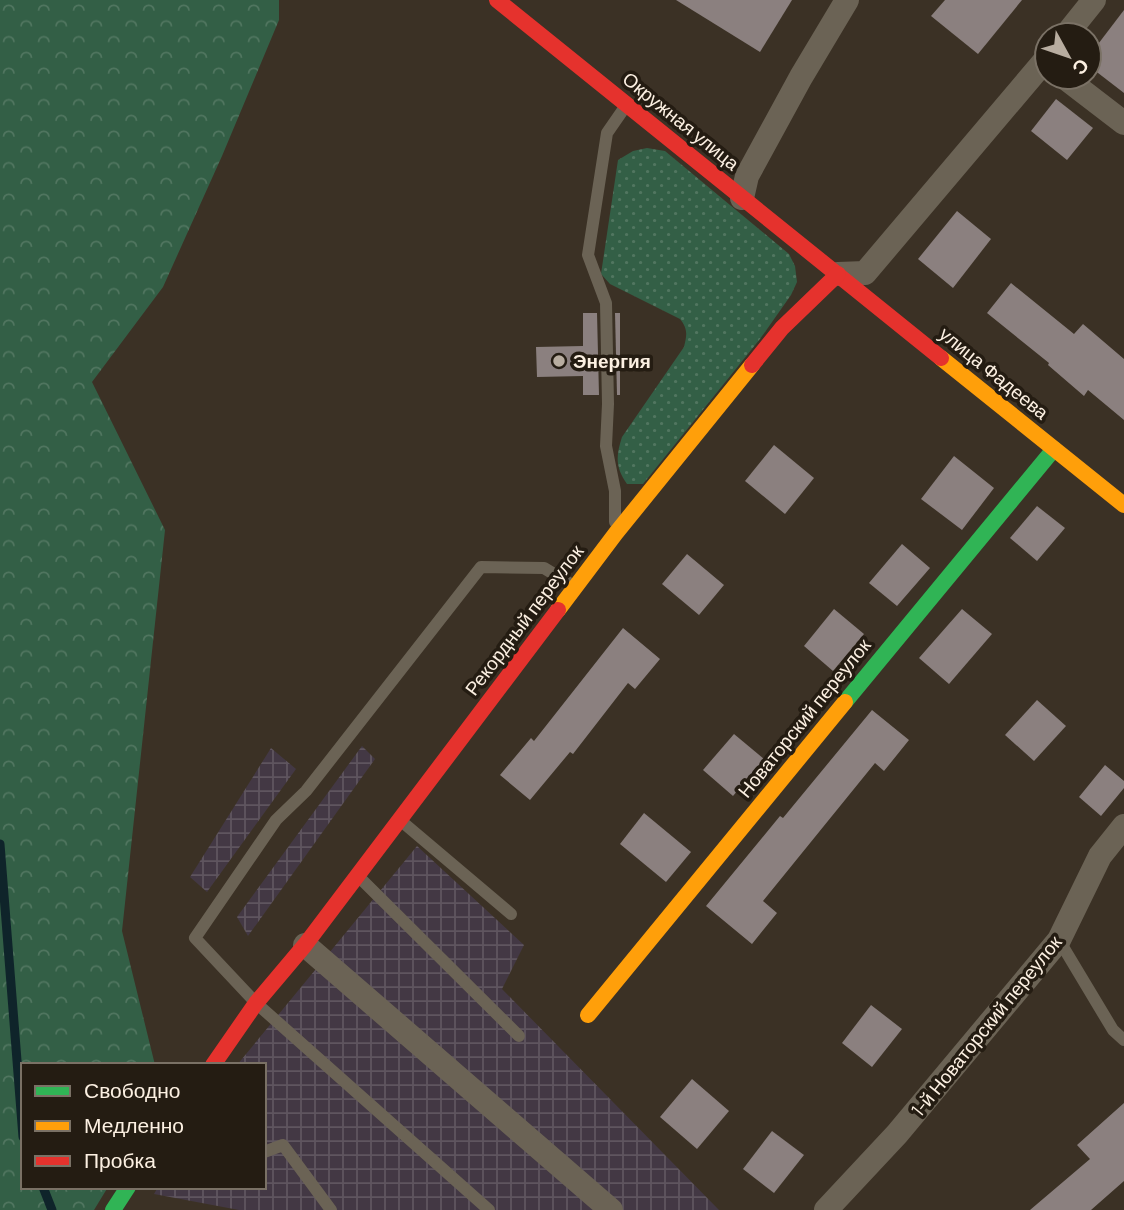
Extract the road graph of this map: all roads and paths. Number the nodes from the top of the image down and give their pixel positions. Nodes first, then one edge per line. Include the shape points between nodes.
1 (497, 0) edge
2 (847, 0) edge
3 (1094, 0) edge
4 (1077, 21) edge
5 (1033, 76) edge
6 (1082, 91) edge
7 (627, 103) junction
8 (1124, 123) edge
9 (742, 198) junction
10 (838, 274) junction
11 (1054, 449) junction
12 (1124, 505) edge
13 (616, 533) junction
14 (575, 587) junction
15 (399, 820) junction
16 (1124, 826) edge
17 (358, 875) junction
18 (510, 914) dead end
19 (1059, 940) junction
20 (305, 945) junction
21 (256, 1003) junction
22 (588, 1015) dead end
23 (519, 1036) dead end
24 (1124, 1041) edge
25 (215, 1063) edge
26 (266, 1151) edge
27 (127, 1189) edge
28 (113, 1210) edge
29 (331, 1210) edge
30 (489, 1210) edge
31 (611, 1210) edge
32 (825, 1210) edge

1 - 7 main road, Окружная улица
2 - 9 street via 747,176
3 - 4 street
5 - 10 street via 865,273
6 - 8 street
7 - 9 main road, Окружная улица
7 - 13 lane via 607,133 589,255 606,303 606,446
9 - 10 main road, Окружная улица
10 - 11 main road, улица Фадеева
10 - 13 main road, Рекордный переулок via 782,328
11 - 12 main road, улица Фадеева
11 - 22 main road, Новаторский переулок
13 - 14 main road, Рекордный переулок
14 - 15 main road, Рекордный переулок
14 - 21 lane via 544,568 481,567 306,791 276,820 195,938
15 - 17 main road, Рекордный переулок
15 - 18 lane
16 - 19 street, 1-й Новаторский переулок via 1100,856
17 - 20 main road, Рекордный переулок
17 - 23 lane
19 - 24 lane via 1112,1030
19 - 32 street, 1-й Новаторский переулок via 897,1134
20 - 21 main road, Рекордный переулок
20 - 31 street
21 - 25 main road, Рекордный переулок
21 - 30 lane
26 - 29 lane via 283,1145
27 - 28 main road

